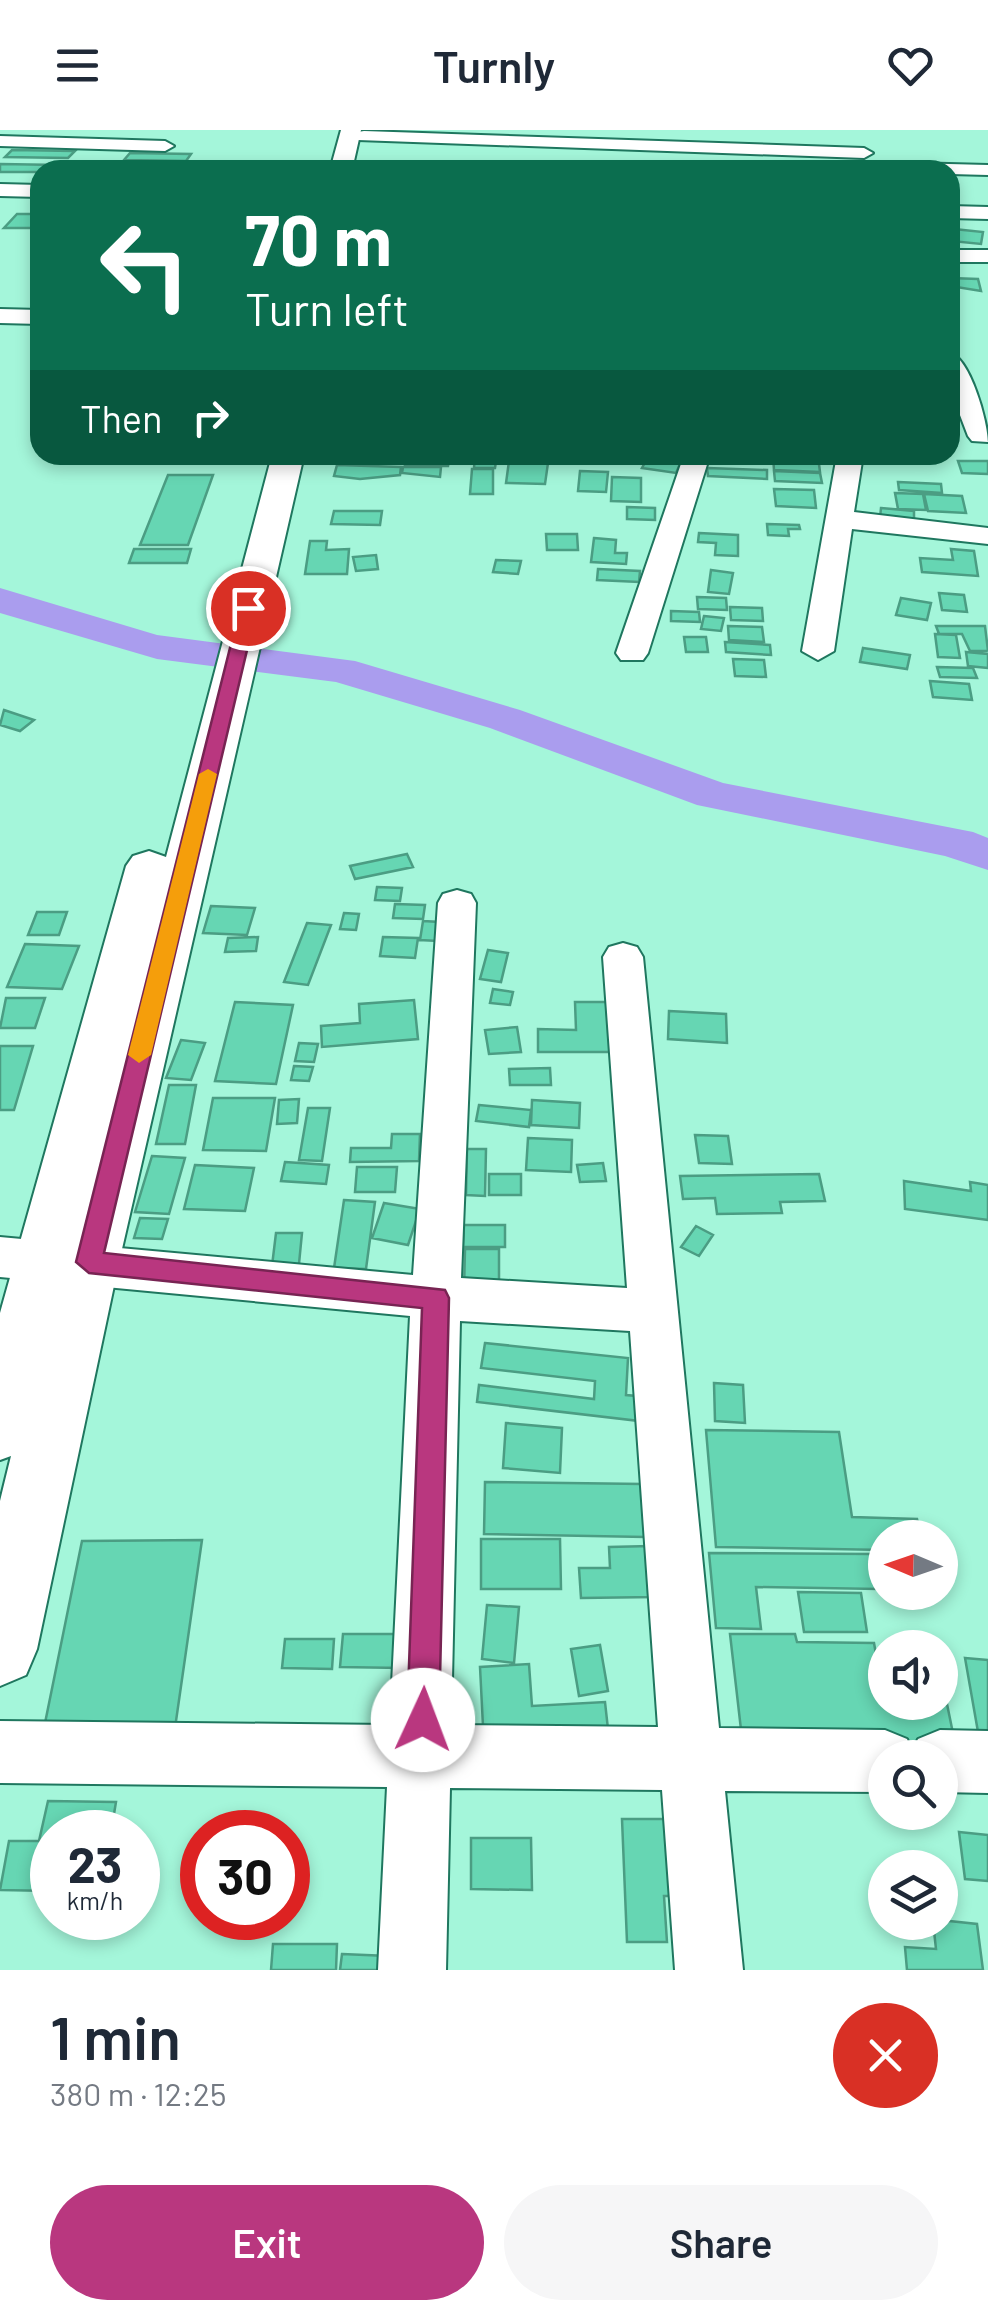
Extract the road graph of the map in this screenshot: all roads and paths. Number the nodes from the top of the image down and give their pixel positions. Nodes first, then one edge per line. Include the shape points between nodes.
1 (855, 130) edge
2 (360, 132) edge
3 (0, 141) edge
4 (165, 146) dead end
5 (345, 160) edge
6 (357, 160) edge
7 (819, 160) edge
8 (867, 160) edge
9 (960, 168) edge
10 (988, 170) edge
11 (0, 190) edge
12 (30, 190) edge
13 (960, 212) edge
14 (988, 212) edge
15 (960, 256) edge
16 (988, 256) edge
17 (0, 316) edge
18 (30, 316) edge
19 (960, 371) edge
20 (988, 376) edge
21 (960, 386) edge
22 (960, 435) edge
23 (985, 436) edge
24 (260, 465) edge
25 (284, 465) edge
26 (694, 465) edge
27 (848, 465) edge
28 (839, 519) junction
29 (988, 536) edge
30 (233, 608) junction
31 (818, 650) dead end
32 (632, 654) dead end
33 (456, 903) dead end
34 (623, 957) dead end
35 (45, 1259) edge
36 (436, 1298) junction
37 (654, 1311) junction
38 (0, 1430) edge
39 (0, 1649) edge
40 (0, 1752) edge
41 (422, 1758) junction
42 (692, 1758) junction
43 (868, 1760) edge
44 (958, 1761) edge
45 (988, 1762) edge
46 (412, 1970) edge
47 (708, 1970) edge

1 - 8 street
2 - 5 main road
2 - 6 main road
2 - 7 street
3 - 4 street
9 - 10 street
11 - 12 street
13 - 14 street
15 - 16 street
17 - 18 street
19 - 20 street
21 - 23 street
22 - 23 street
24 - 30 main road
25 - 30 main road
26 - 32 street
27 - 28 street
28 - 29 street
28 - 31 street
30 - 35 main road
33 - 36 street
34 - 37 street
35 - 36 street
35 - 38 main road
35 - 39 main road
36 - 37 street
36 - 41 street
37 - 42 street
40 - 41 street
41 - 42 street
41 - 46 street
42 - 43 street
42 - 47 street
44 - 45 street

